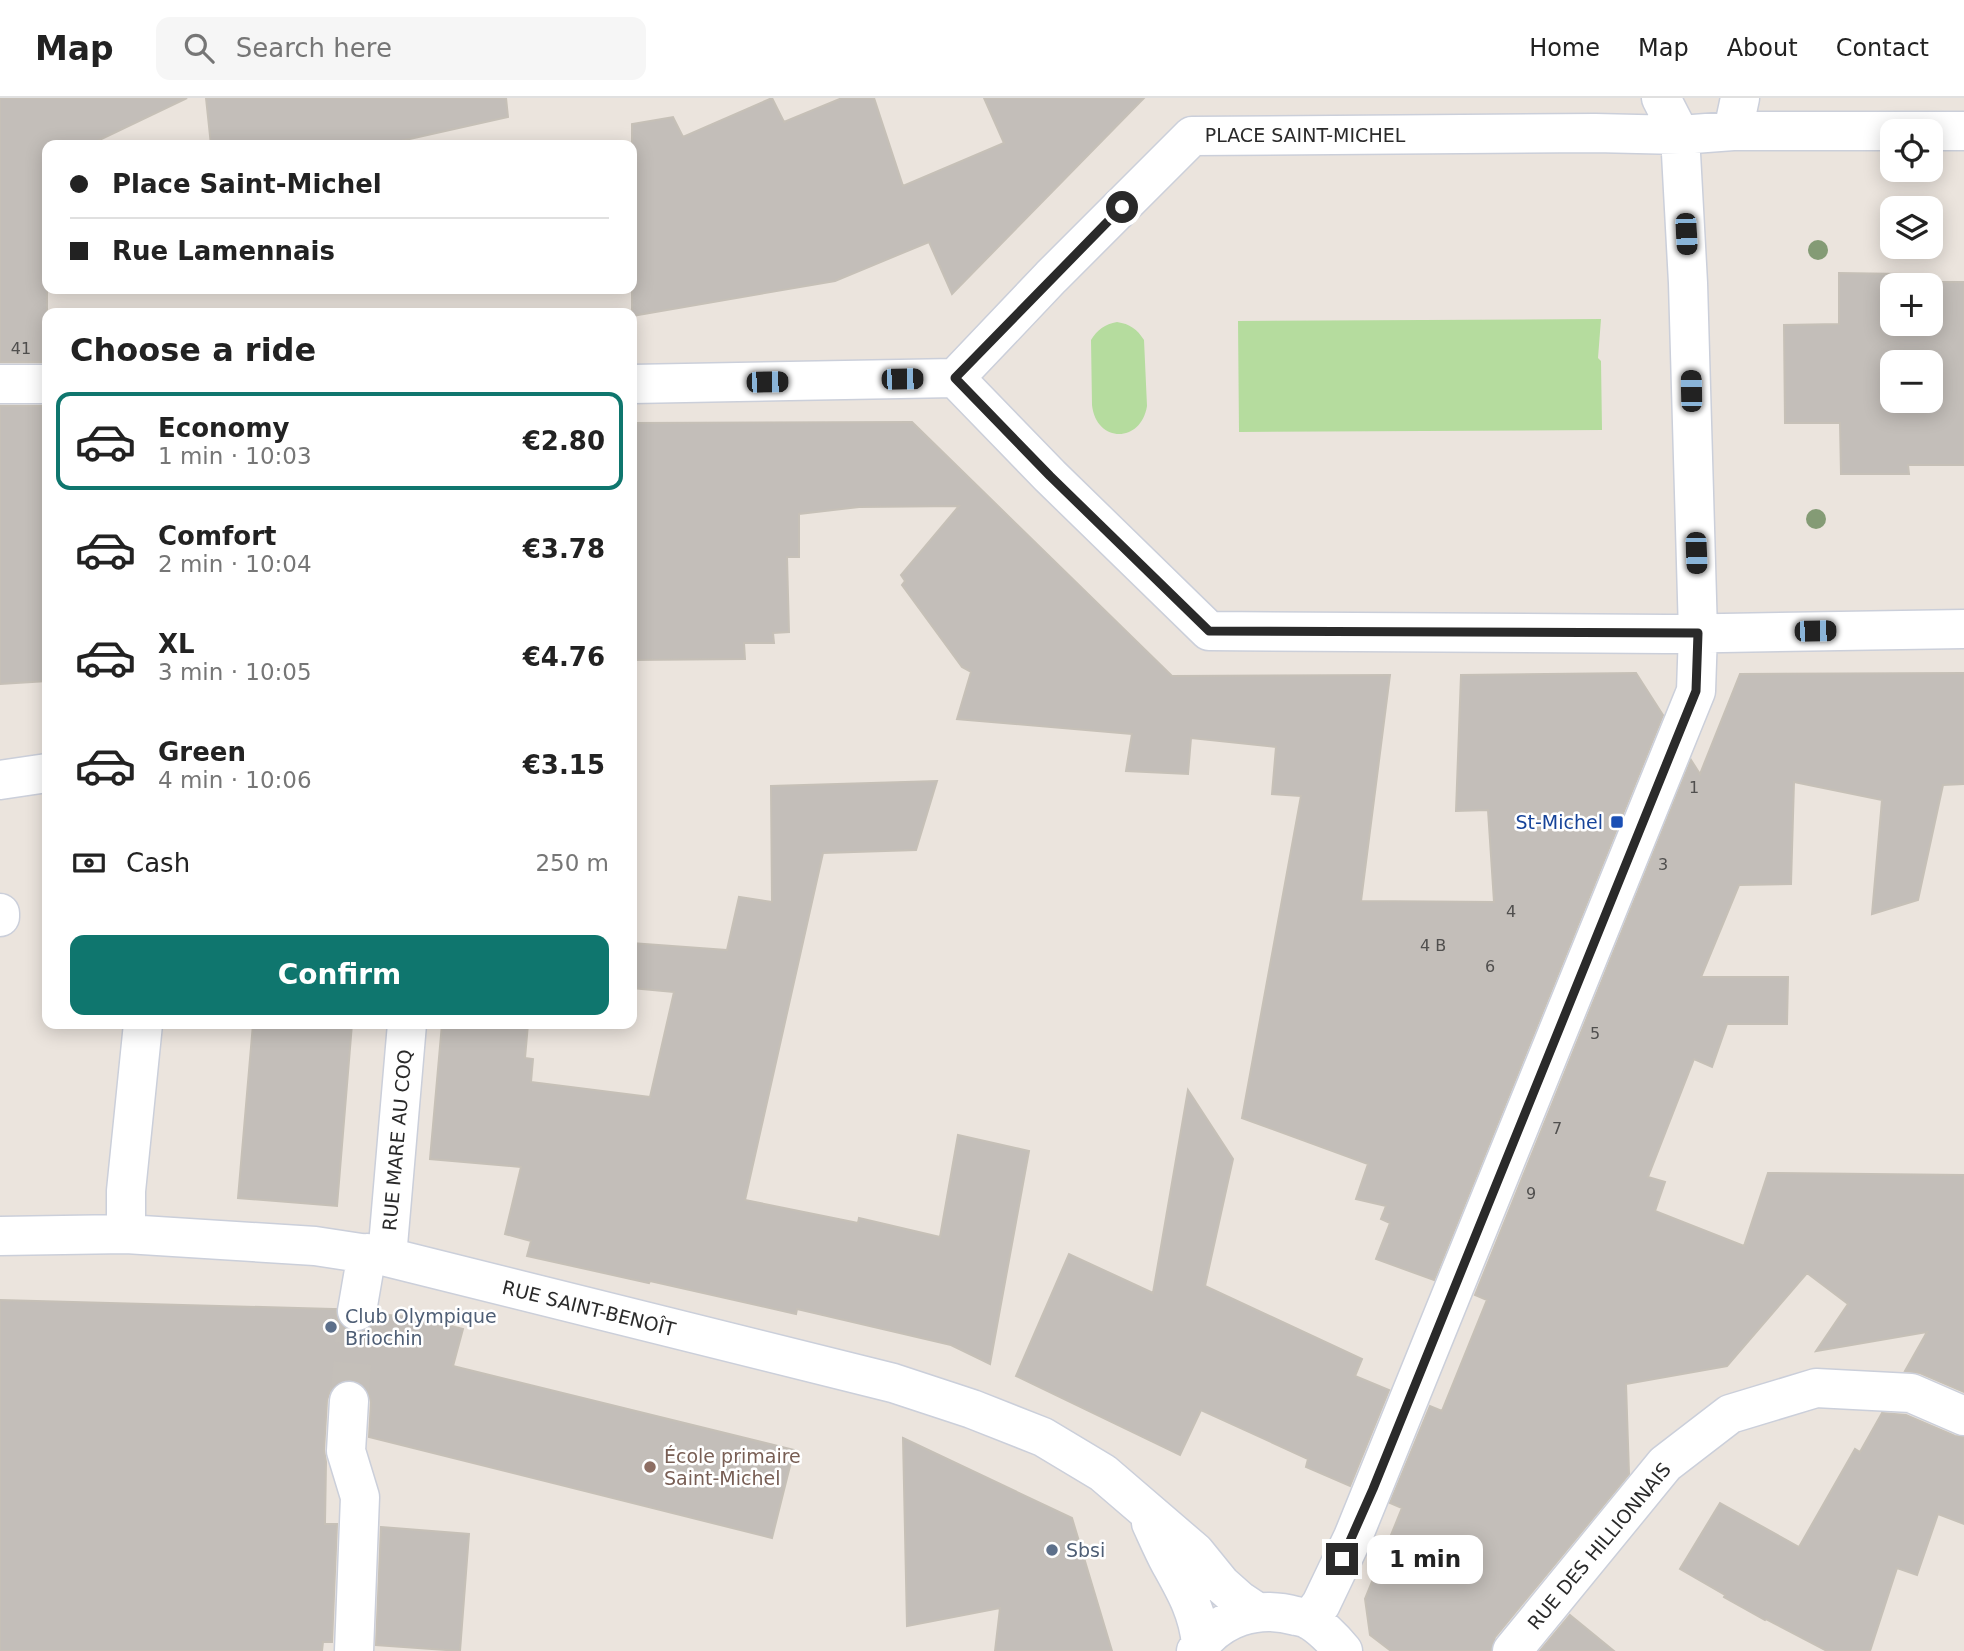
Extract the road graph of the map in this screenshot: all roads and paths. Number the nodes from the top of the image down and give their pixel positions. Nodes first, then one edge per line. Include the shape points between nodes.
1 (1661, 98) edge
2 (1736, 115) edge
3 (1964, 131) edge
4 (1680, 135) junction
5 (955, 378) junction
6 (0, 384) edge
7 (42, 384) edge
8 (637, 384) edge
9 (1964, 629) edge
10 (1698, 633) junction
11 (42, 774) edge
12 (0, 780) edge
13 (142, 1029) edge
14 (406, 1029) edge
15 (126, 1234) junction
16 (0, 1236) edge
17 (377, 1254) junction
18 (357, 1311) tunnel mouth
19 (349, 1401) tunnel mouth
20 (1964, 1416) edge
21 (1144, 1509) junction
22 (1257, 1612) junction
23 (1309, 1620) junction
24 (1199, 1647) edge
25 (354, 1651) edge
26 (1343, 1651) edge
27 (1512, 1651) edge

1 - 4 street
2 - 3 street, PLACE SAINT-MICHEL
2 - 4 street, PLACE SAINT-MICHEL
4 - 5 street, PLACE SAINT-MICHEL via 1192,136
4 - 10 street
5 - 8 street
5 - 10 street via 1209,631
6 - 7 street
9 - 10 street
10 - 23 street via 1696,691 1353,1537
11 - 12 street
13 - 15 street
14 - 17 street, RUE MARE AU COQ
15 - 16 street, RUE SAINT-BENOÎT
15 - 17 street, RUE SAINT-BENOÎT via 315,1245
17 - 18 street, RUE MARE AU COQ
17 - 21 street, RUE SAINT-BENOÎT via 893,1383 972,1409 1043,1437 1102,1472
19 - 25 street via 346,1451 360,1497
20 - 27 street, RUE DES HILLIONNAIS via 1911,1393 1816,1388 1730,1414 1665,1464
21 - 22 street, RUE SAINT-BENOÎT via 1195,1552 1221,1584
21 - 24 street, RUE SAINT-BENOÎT via 1185,1588 1199,1624
22 - 23 street via 1284,1612
22 - 24 street via 1236,1617
23 - 26 street

